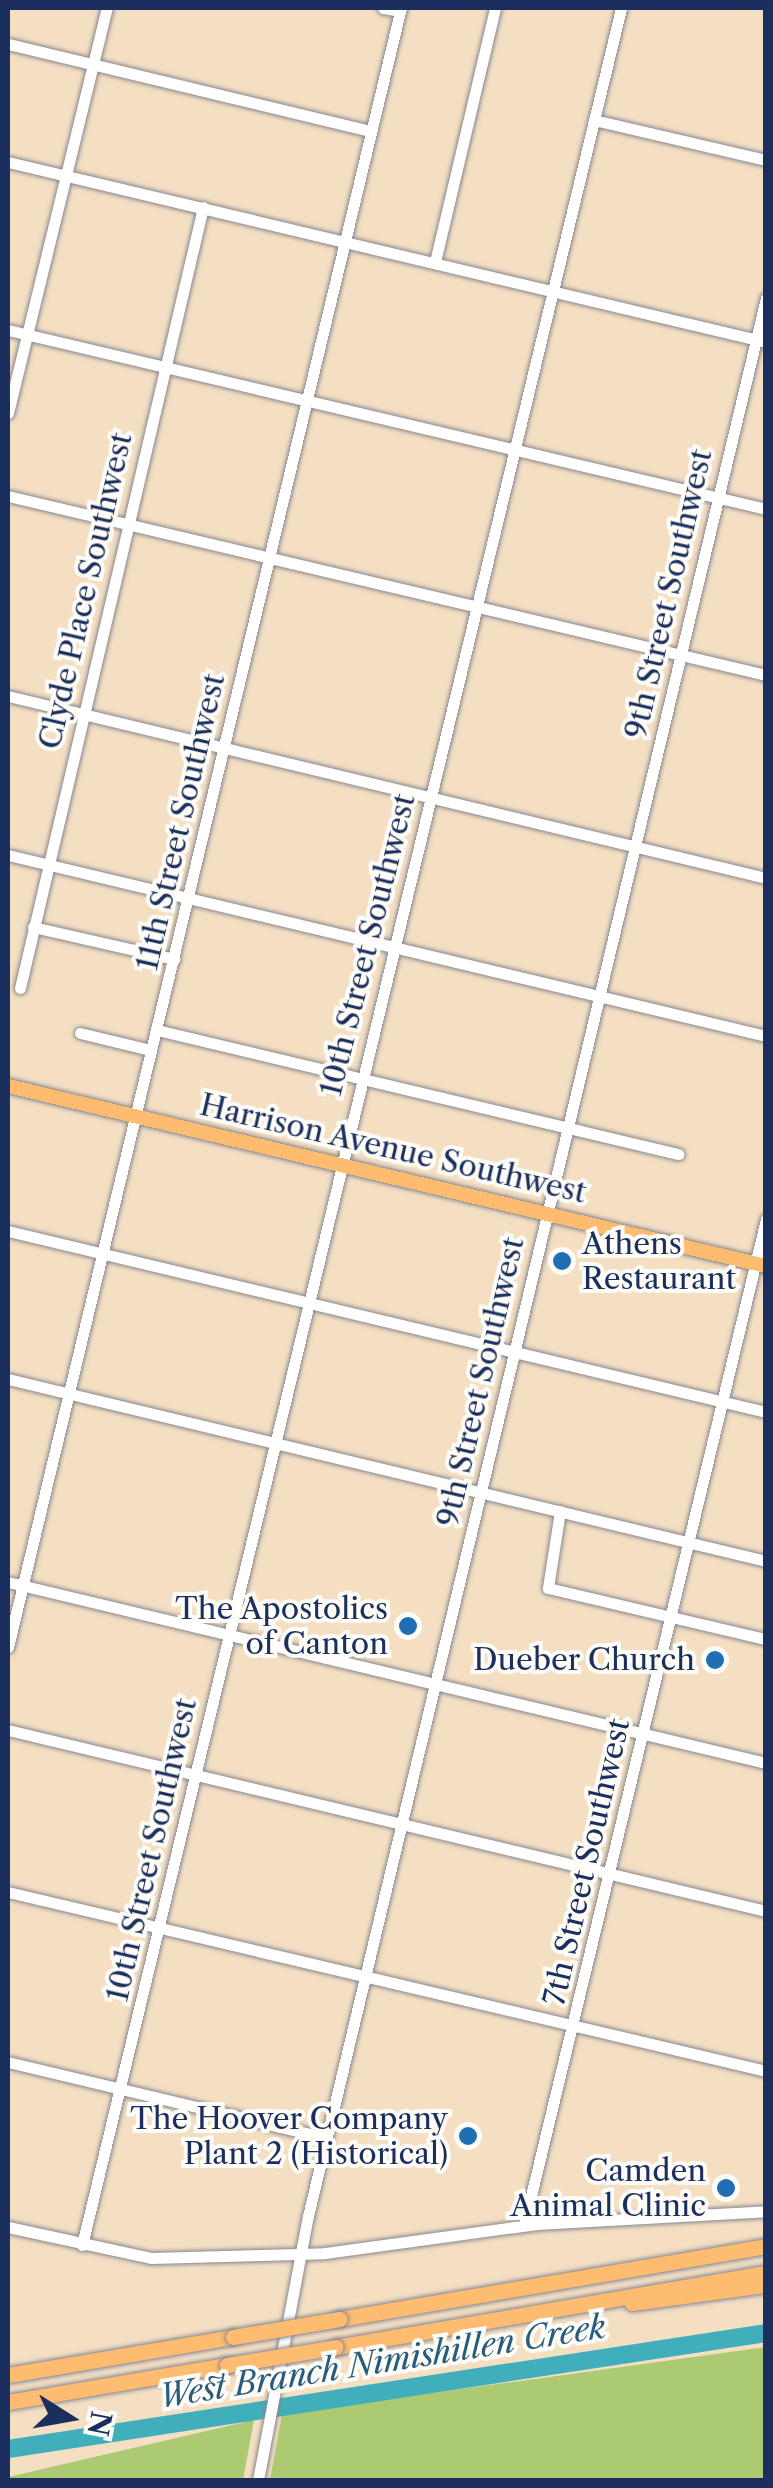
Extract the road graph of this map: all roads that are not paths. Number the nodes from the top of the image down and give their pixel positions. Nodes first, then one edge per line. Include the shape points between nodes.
1 (107, 8) edge
2 (383, 8) edge
3 (495, 8) edge
4 (621, 8) edge
5 (400, 10) edge
6 (8, 44) edge
7 (93, 65) junction
8 (594, 120) junction
9 (372, 131) junction
10 (766, 160) edge
11 (8, 162) edge
12 (66, 176) junction
13 (204, 207) junction
14 (345, 241) junction
15 (434, 262) junction
16 (552, 291) junction
17 (766, 298) edge
18 (8, 330) edge
19 (28, 334) junction
20 (760, 341) edge
21 (165, 367) junction
22 (307, 399) junction
23 (8, 413) edge
24 (512, 448) junction
25 (8, 496) edge
26 (718, 497) junction
27 (766, 509) edge
28 (127, 524) junction
29 (270, 558) junction
30 (474, 606) junction
31 (681, 654) junction
32 (766, 674) edge
33 (8, 696) edge
34 (82, 715) junction
35 (224, 749) junction
36 (429, 798) junction
37 (635, 846) junction
38 (8, 855) edge
39 (47, 864) junction
40 (766, 878) edge
41 (188, 898) junction
42 (33, 927) junction
43 (393, 947) junction
44 (174, 959) junction
45 (20, 988) dead end
46 (598, 996) junction
47 (157, 1030) junction
48 (80, 1033) dead end
49 (766, 1036) edge
50 (152, 1050) junction
51 (361, 1078) junction
52 (8, 1086) edge
53 (135, 1116) junction
54 (568, 1127) junction
55 (678, 1154) dead end
56 (341, 1165) junction
57 (547, 1214) junction
58 (766, 1219) edge
59 (8, 1231) edge
60 (102, 1254) junction
61 (760, 1264) edge
62 (308, 1302) junction
63 (514, 1351) junction
64 (8, 1380) edge
65 (68, 1394) junction
66 (722, 1402) junction
67 (766, 1412) edge
68 (274, 1443) junction
69 (481, 1492) junction
70 (560, 1511) junction
71 (688, 1542) junction
72 (766, 1561) edge
73 (8, 1582) edge
74 (22, 1586) junction
75 (671, 1616) junction
76 (228, 1636) junction
77 (766, 1639) edge
78 (8, 1647) edge
79 (435, 1685) junction
80 (8, 1730) edge
81 (643, 1734) junction
82 (766, 1763) edge
83 (195, 1774) junction
84 (402, 1826) junction
85 (610, 1874) junction
86 (8, 1892) edge
87 (766, 1910) edge
88 (158, 1928) junction
89 (365, 1977) junction
90 (574, 2026) junction
91 (8, 2062) edge
92 (766, 2071) edge
93 (120, 2087) junction
94 (327, 2138) junction
95 (766, 2211) edge
96 (524, 2225) junction
97 (8, 2227) edge
98 (82, 2245) junction
99 (766, 2246) edge
100 (300, 2254) junction
101 (766, 2273) edge
102 (766, 2285) edge
103 (598, 2302) junction
104 (8, 2375) edge
105 (8, 2402) edge
106 (258, 2480) edge

1 - 7 street
2 - 5 street
3 - 15 street
4 - 8 street, 10th Street Southwest
5 - 9 street, 11th Street Southwest
6 - 7 street
7 - 9 street
7 - 12 street
8 - 10 street
8 - 16 street, 10th Street Southwest
9 - 14 street, 11th Street Southwest
11 - 12 street
12 - 13 street
12 - 19 street
13 - 14 street
13 - 21 street, Clyde Place Southwest
14 - 15 street
14 - 22 street, 11th Street Southwest
15 - 16 street
16 - 20 street
16 - 24 street, 10th Street Southwest
17 - 20 street, 9th Street Southwest
18 - 19 street
19 - 21 street
19 - 23 street
20 - 26 street, 9th Street Southwest
21 - 22 street
21 - 28 street, Clyde Place Southwest
22 - 24 street
22 - 29 street, 11th Street Southwest
24 - 26 street
24 - 30 street, 10th Street Southwest
25 - 28 street
26 - 27 street
26 - 31 street, 9th Street Southwest
28 - 29 street
28 - 34 street, Clyde Place Southwest
29 - 30 street
29 - 35 street, 11th Street Southwest
30 - 31 street
30 - 36 street, 10th Street Southwest
31 - 32 street
31 - 37 street, 9th Street Southwest
33 - 34 street
34 - 35 street
34 - 39 street, Clyde Place Southwest
35 - 36 street
35 - 41 street, 11th Street Southwest
36 - 37 street
36 - 43 street, 10th Street Southwest
37 - 40 street
37 - 46 street, 9th Street Southwest
38 - 39 street
39 - 41 street
39 - 42 street, Clyde Place Southwest
41 - 43 street
41 - 44 street, 11th Street Southwest
42 - 44 street
42 - 45 street, Clyde Place Southwest
43 - 46 street
43 - 51 street, 10th Street Southwest
44 - 47 street, 11th Street Southwest
46 - 49 street
46 - 54 street, 9th Street Southwest
47 - 50 street, 11th Street Southwest
47 - 51 street
48 - 50 street
50 - 53 street, 11th Street Southwest
51 - 54 street
51 - 56 street, 10th Street Southwest
52 - 53 main road, Harrison Avenue Southwest
53 - 56 main road, Harrison Avenue Southwest
53 - 60 street, 11th Street Southwest
54 - 55 street
54 - 57 street, 9th Street Southwest
56 - 57 main road, Harrison Avenue Southwest
56 - 62 street, 10th Street Southwest
57 - 61 main road, Harrison Avenue Southwest
57 - 63 street, 9th Street Southwest
58 - 61 street, 7th Street Southwest
59 - 60 street
60 - 62 street
60 - 65 street, 11th Street Southwest
61 - 66 street, 7th Street Southwest
62 - 63 street
62 - 68 street, 10th Street Southwest
63 - 66 street
63 - 69 street, 9th Street Southwest
64 - 65 street
65 - 68 street
65 - 74 street, 11th Street Southwest
66 - 67 street
66 - 71 street, 7th Street Southwest
68 - 69 street
68 - 76 street, 10th Street Southwest
69 - 70 street
69 - 79 street, 9th Street Southwest
70 - 71 street
70 - 75 street via 546,1586
71 - 72 street
71 - 75 street, 7th Street Southwest
73 - 74 street
74 - 76 street
74 - 78 street, 11th Street Southwest
75 - 77 street
75 - 81 street, 7th Street Southwest
76 - 79 street
76 - 83 street, 10th Street Southwest
79 - 81 street
79 - 84 street, 9th Street Southwest
80 - 83 street
81 - 82 street
81 - 85 street, 7th Street Southwest
83 - 84 street
83 - 88 street, 10th Street Southwest
84 - 85 street
84 - 89 street, 9th Street Southwest
85 - 87 street
85 - 90 street, 7th Street Southwest
86 - 88 street
88 - 89 street
88 - 93 street, 10th Street Southwest
89 - 90 street
89 - 94 street, 9th Street Southwest
90 - 92 street
90 - 96 street, 7th Street Southwest
91 - 93 street
93 - 94 street
93 - 98 street, 10th Street Southwest
94 - 100 street, 9th Street Southwest
95 - 96 street
96 - 100 street
97 - 98 street
98 - 100 street via 151,2258
99 - 104 highway, bridge
100 - 106 street, 9th Street Southwest
101 - 103 highway
102 - 103 highway via 658,2304
103 - 105 highway, bridge

